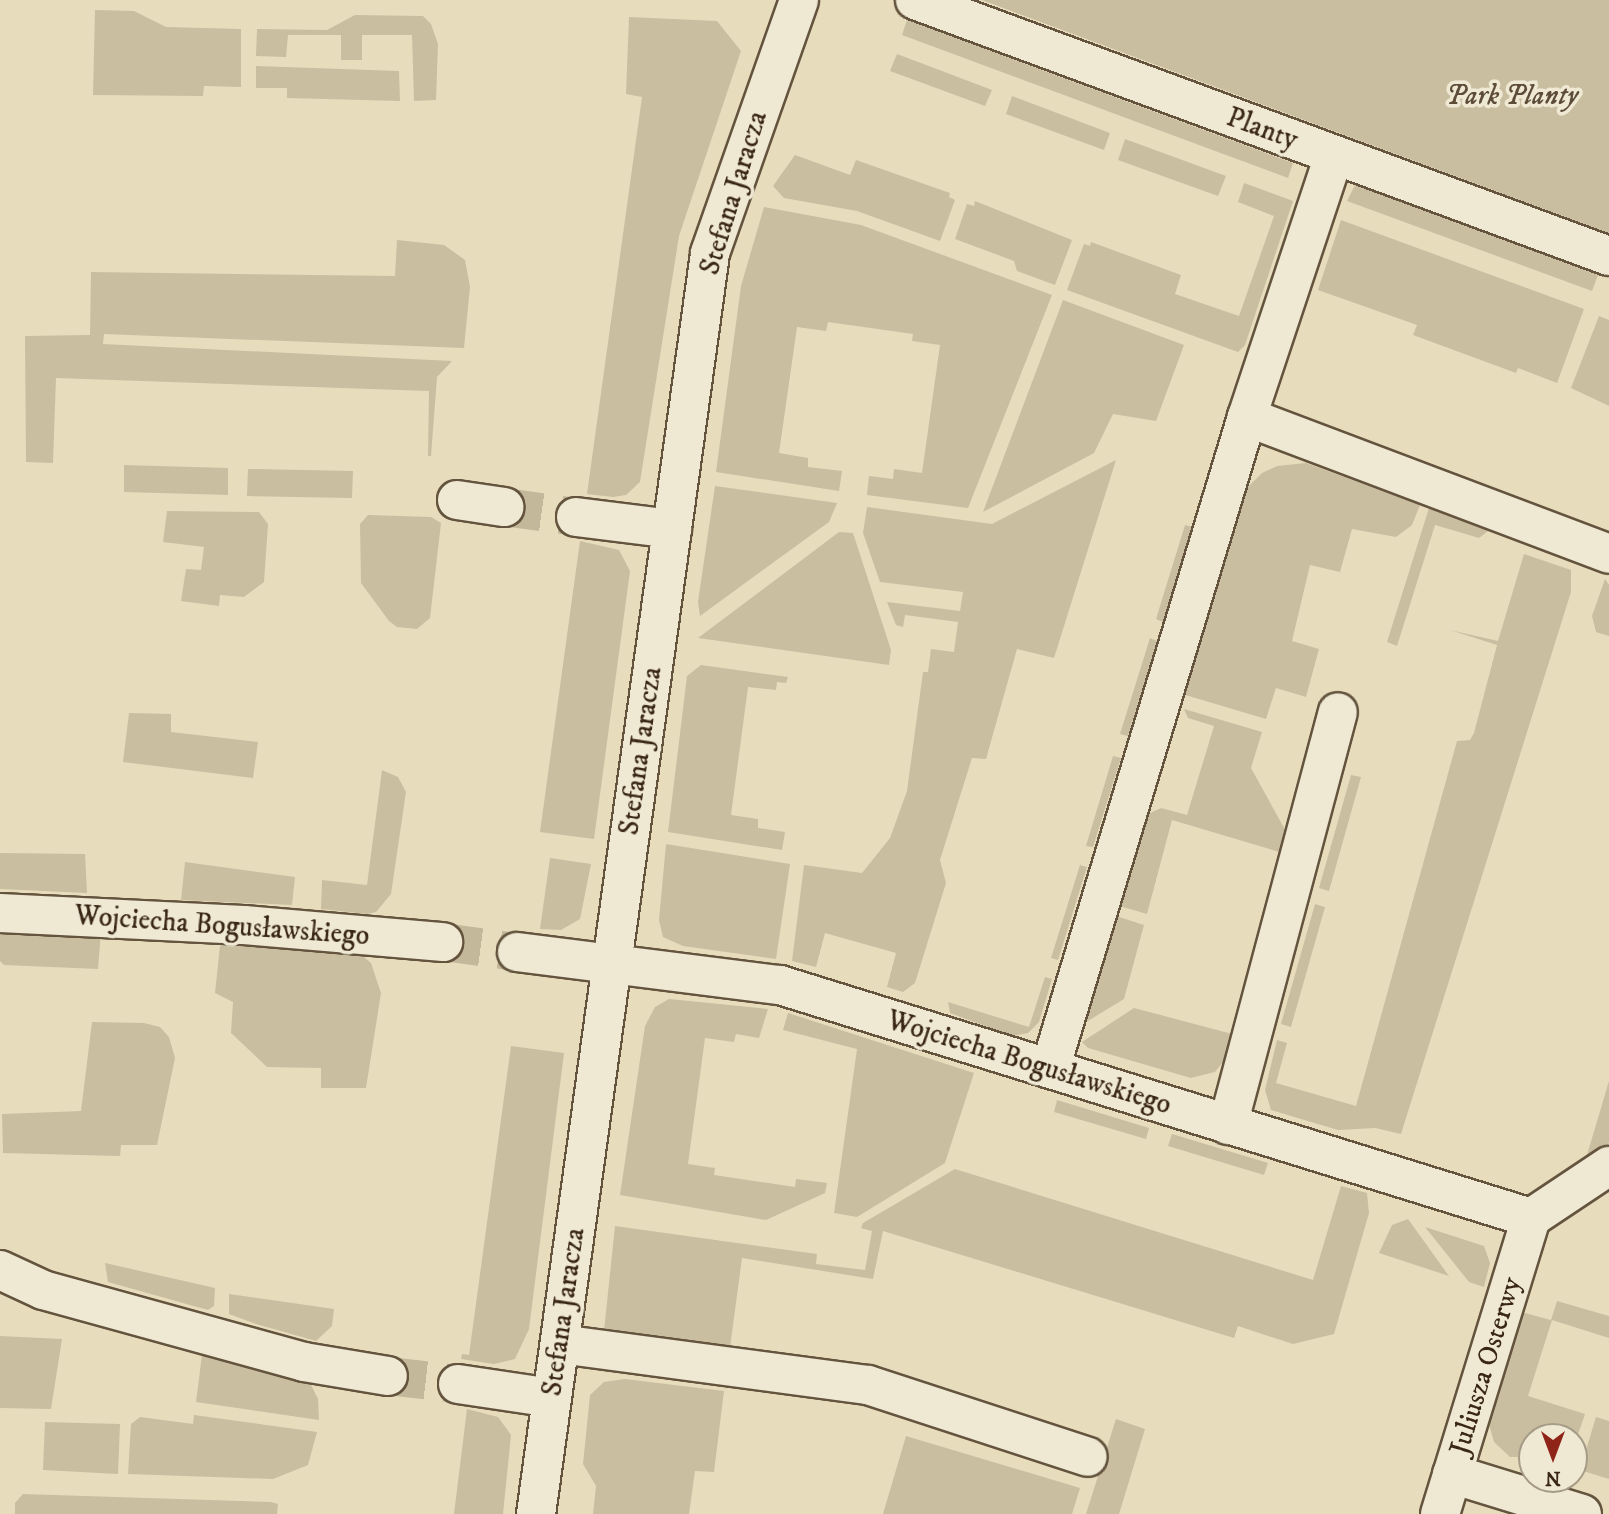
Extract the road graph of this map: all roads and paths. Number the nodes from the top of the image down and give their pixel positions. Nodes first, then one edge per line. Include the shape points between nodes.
1 (799, 0) edge
2 (915, 0) edge
3 (1334, 156) junction
4 (1609, 257) edge
5 (1247, 417) junction
6 (457, 500) dead end
7 (504, 506) tunnel mouth
8 (576, 517) tunnel mouth
9 (672, 529) junction
10 (1609, 554) edge
11 (1338, 712) dead end
12 (0, 913) edge
13 (443, 942) tunnel mouth
14 (517, 952) tunnel mouth
15 (611, 965) junction
16 (1050, 1069) junction
17 (1228, 1125) junction
18 (1609, 1166) edge
19 (1531, 1219) junction
20 (0, 1270) edge
21 (560, 1343) junction
22 (388, 1376) tunnel mouth
23 (458, 1384) tunnel mouth
24 (552, 1398) junction
25 (1088, 1457) dead end
26 (1452, 1474) junction
27 (536, 1514) edge
28 (1440, 1514) edge
29 (1582, 1514) edge

1 - 9 street, Stefana Jaracza via 710,253
2 - 3 street, Planty
3 - 4 street, Planty
3 - 5 street
5 - 10 street
5 - 16 street
6 - 7 street
8 - 9 street
9 - 15 street, Stefana Jaracza
11 - 17 street
12 - 13 street, Wojciecha Bogusławskiego via 244,925
14 - 15 street, Wojciecha Bogusławskiego
15 - 16 street, Wojciecha Bogusławskiego via 780,985
15 - 21 street, Stefana Jaracza
16 - 17 street, Wojciecha Bogusławskiego
17 - 19 street, Wojciecha Bogusławskiego
18 - 19 street
19 - 26 street, Juliusza Osterwy
20 - 22 street via 43,1290 291,1358
21 - 24 street, Stefana Jaracza
21 - 25 street via 868,1385
23 - 24 street
24 - 27 street, Stefana Jaracza
26 - 28 street, Juliusza Osterwy
26 - 29 street

